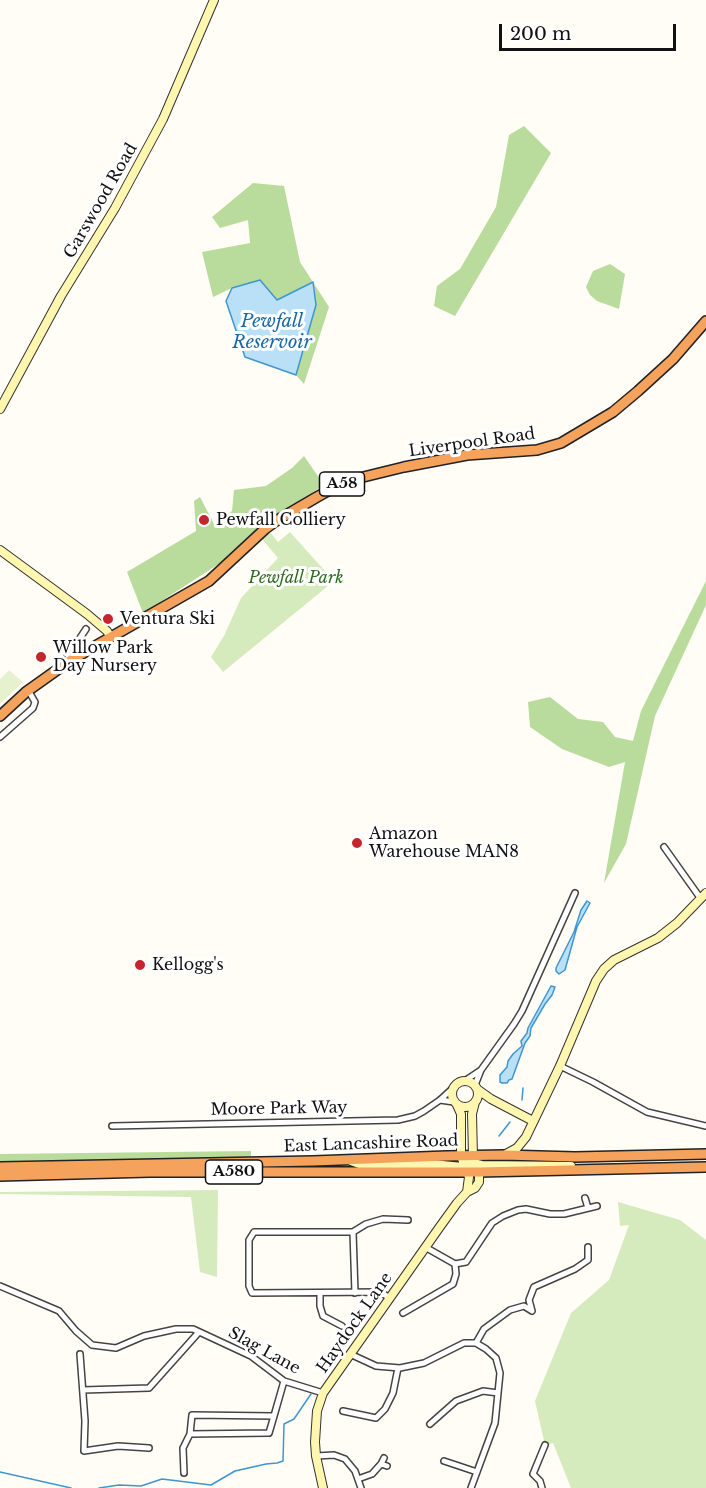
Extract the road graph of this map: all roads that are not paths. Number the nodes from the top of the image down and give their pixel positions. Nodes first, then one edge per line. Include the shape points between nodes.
1 (214, 0) edge
2 (706, 321) edge
3 (0, 409) edge
4 (0, 550) edge
5 (77, 629) dead end
6 (110, 636) junction
7 (70, 660) junction
8 (28, 690) junction
9 (0, 716) edge
10 (0, 737) edge
11 (664, 847) dead end
12 (574, 893) dead end
13 (703, 896) edge
14 (560, 1066) junction
15 (481, 1070) junction
16 (465, 1080) junction
17 (476, 1087) junction
18 (452, 1089) junction
19 (491, 1099) junction
20 (440, 1100) junction
21 (476, 1101) junction
22 (456, 1104) junction
23 (533, 1121) junction
24 (112, 1126) dead end
25 (706, 1126) edge
26 (526, 1137) junction
27 (706, 1154) edge
28 (504, 1155) junction
29 (461, 1156) junction
30 (535, 1156) junction
31 (349, 1160) junction
32 (476, 1164) junction
33 (0, 1167) edge
34 (706, 1167) edge
35 (467, 1169) junction
36 (0, 1176) edge
37 (467, 1192) junction
38 (585, 1198) dead end
39 (597, 1206) dead end
40 (588, 1208) junction
41 (408, 1220) dead end
42 (353, 1232) junction
43 (425, 1247) junction
44 (588, 1247) dead end
45 (455, 1264) junction
46 (0, 1286) edge
47 (320, 1293) junction
48 (355, 1293) junction
49 (390, 1298) junction
50 (403, 1312) dead end
51 (342, 1326) dead end
52 (199, 1332) junction
53 (476, 1343) junction
54 (80, 1354) dead end
55 (350, 1354) junction
56 (398, 1368) junction
57 (284, 1381) junction
58 (83, 1390) junction
59 (323, 1393) junction
60 (498, 1393) junction
61 (343, 1411) dead end
62 (274, 1416) junction
63 (430, 1424) dead end
64 (190, 1434) junction
65 (545, 1444) dead end
66 (149, 1448) dead end
67 (316, 1456) junction
68 (444, 1461) dead end
69 (384, 1463) dead end
70 (477, 1472) junction
71 (184, 1473) dead end
72 (358, 1479) junction
73 (323, 1488) edge
74 (361, 1488) edge
75 (471, 1488) edge
76 (542, 1488) edge

1 - 3 street, Garswood Road via 163,119
2 - 6 highway, Liverpool Road / A58 via 638,391 573,437 545,448 453,457 345,483 276,521 198,588
4 - 6 street via 87,614
5 - 7 street, Liverpool Road via 85,631 67,650
6 - 7 highway, Liverpool Road / A58
7 - 8 highway, Liverpool Road / A58
8 - 9 highway, Liverpool Road / A58
8 - 10 street via 35,702 33,708
11 - 13 street
12 - 15 street via 522,1011
13 - 14 street via 658,938 604,969
14 - 23 street
14 - 25 street via 647,1112
15 - 16 street
15 - 17 street
16 - 17 street
16 - 18 street
17 - 19 street
17 - 21 street
18 - 20 street, Moore Park Way
18 - 22 street
19 - 21 street
19 - 23 street
20 - 22 street
20 - 24 street, Moore Park Way via 415,1116 398,1120
21 - 22 street via 468,1107
21 - 32 street via 472,1114
22 - 29 street via 461,1114
23 - 26 street
26 - 28 street
26 - 30 street via 527,1149
27 - 30 highway, East Lancashire Road / A580
28 - 30 highway, East Lancashire Road / A580
28 - 32 highway, East Lancashire Road / A580
29 - 31 highway, East Lancashire Road / A580
29 - 32 highway, East Lancashire Road / A580
29 - 35 street
31 - 33 highway, East Lancashire Road / A580
31 - 35 street via 362,1165 432,1164
32 - 34 highway, East Lancashire Road / A580 via 617,1169
32 - 35 highway, East Lancashire Road / A580
32 - 37 street, Haydock Lane via 479,1182
35 - 36 highway, East Lancashire Road / A580
35 - 37 street
37 - 43 street, Haydock Lane
38 - 40 street
39 - 40 street
40 - 45 street via 556,1215 526,1209 503,1216 492,1223 466,1262
41 - 42 street via 383,1219
42 - 47 street via 254,1232 249,1239 252,1293
42 - 48 street
43 - 45 street
43 - 49 street, Haydock Lane
44 - 53 street via 588,1260 534,1287 529,1300 532,1311 524,1306 510,1310 484,1329
45 - 50 street via 453,1284
46 - 52 street, Slag Lane via 59,1311 92,1345 116,1348 176,1329
47 - 48 street
47 - 51 street via 323,1316
48 - 49 street via 380,1292
49 - 55 street, Haydock Lane
52 - 57 street, Slag Lane via 251,1356
52 - 58 street via 149,1388
53 - 56 street via 464,1343 424,1363
53 - 60 street via 496,1358 500,1373
54 - 58 street
55 - 56 street via 376,1366
55 - 59 street, Haydock Lane
56 - 61 street via 393,1393 376,1418
57 - 59 street, Slag Lane
57 - 62 street
58 - 66 street via 84,1450
59 - 67 street, Haydock Lane via 317,1410
60 - 63 street via 483,1391 456,1401
60 - 70 street via 495,1423
62 - 64 street via 269,1433
62 - 64 street via 192,1415
64 - 71 street via 183,1448
65 - 76 street via 533,1474
67 - 72 street via 345,1459
67 - 73 street, Haydock Lane
68 - 70 street
69 - 72 street via 372,1474
70 - 75 street
72 - 74 street

